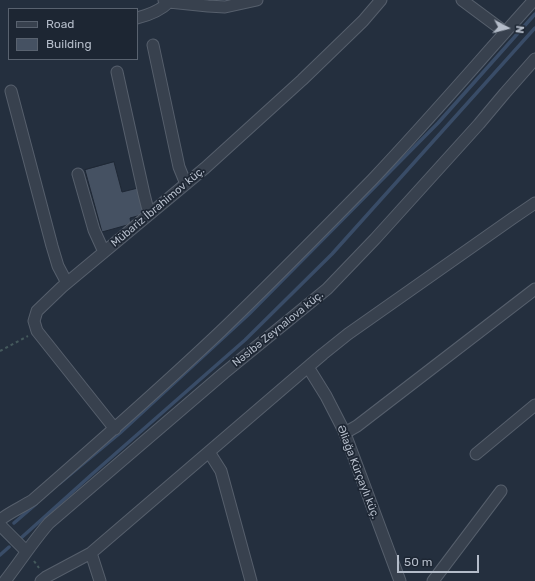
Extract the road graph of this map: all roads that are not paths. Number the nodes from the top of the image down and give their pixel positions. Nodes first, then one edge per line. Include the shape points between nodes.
1 (257, 0) edge
2 (381, 0) edge
3 (462, 0) edge
4 (534, 0) edge
5 (167, 1) edge
6 (138, 18) edge
7 (505, 32) junction
8 (153, 45) dead end
9 (535, 59) edge
10 (117, 72) dead end
11 (11, 91) dead end
12 (78, 174) dead end
13 (186, 184) junction
14 (535, 203) edge
15 (151, 213) junction
16 (104, 252) junction
17 (67, 283) junction
18 (535, 289) edge
19 (308, 368) junction
20 (535, 405) edge
21 (115, 428) junction
22 (344, 431) junction
23 (209, 452) junction
24 (476, 454) dead end
25 (501, 491) dead end
26 (0, 520) edge
27 (0, 525) edge
28 (26, 551) junction
29 (91, 553) junction
30 (44, 579) edge
31 (5, 581) edge
32 (100, 581) edge
33 (251, 581) edge
34 (400, 581) edge
35 (433, 581) edge

1 - 5 street via 225,7
2 - 13 street, Mübariz İbrahimov küç. via 302,80
3 - 7 street
4 - 7 street
5 - 6 street via 163,8
7 - 21 street via 426,122 322,231 220,332
8 - 13 street via 179,167
9 - 28 street, Nəsibə Zeynalova küç. via 385,228 327,288 49,523
10 - 15 street via 144,194
11 - 17 street via 52,246
12 - 16 street via 94,230
13 - 15 street, Mübariz İbrahimov küç.
14 - 19 street via 348,334
15 - 16 street, Mübariz İbrahimov küç.
16 - 17 street, Mübariz İbrahimov küç.
17 - 21 street, Mübariz İbrahimov küç. via 37,311 34,321 38,331
18 - 22 street via 357,426
19 - 22 street, Əliağa Kürçaylı küç.
19 - 23 street
20 - 24 street
21 - 26 street via 33,500
22 - 34 street, Əliağa Kürçaylı küç.
23 - 29 street
23 - 33 street via 221,471
25 - 35 street
27 - 28 street
28 - 31 street, Nəsibə Zeynalova küç.
29 - 30 street
29 - 32 street

